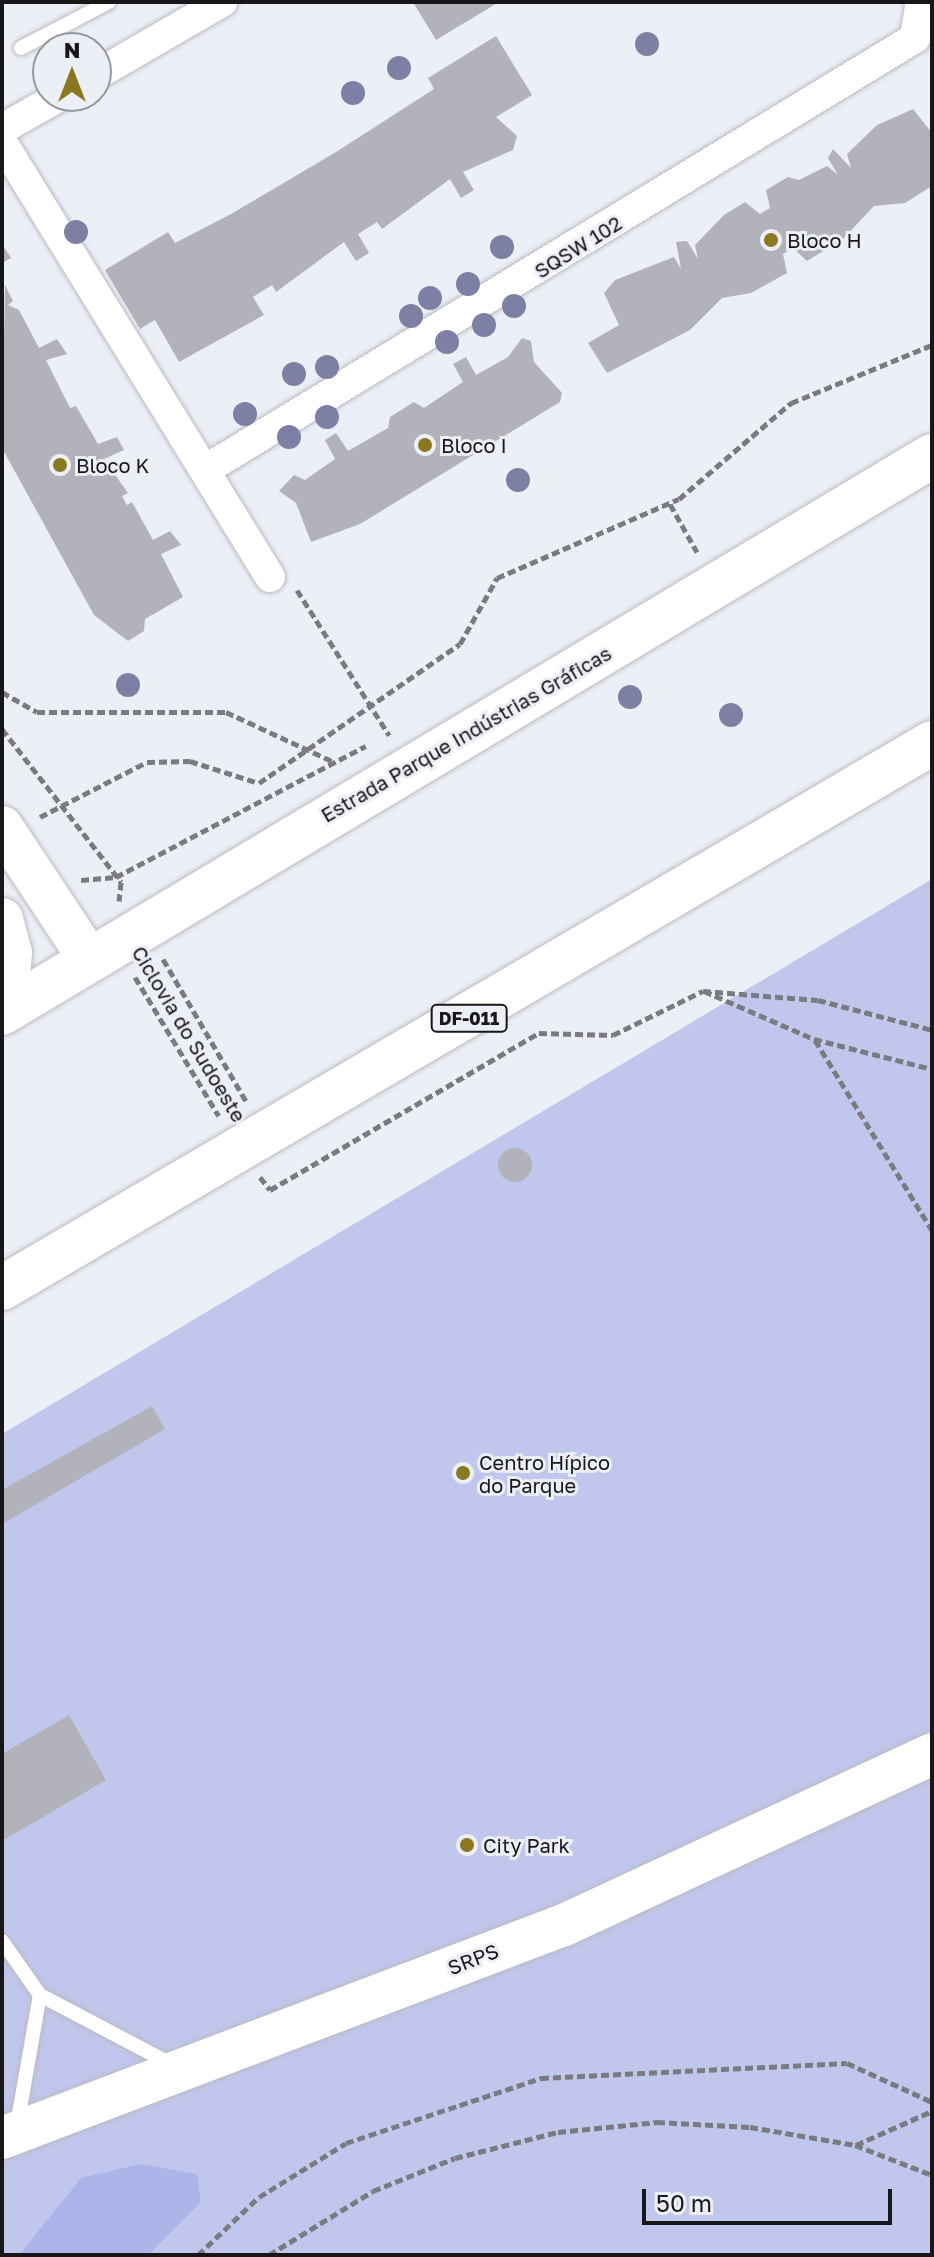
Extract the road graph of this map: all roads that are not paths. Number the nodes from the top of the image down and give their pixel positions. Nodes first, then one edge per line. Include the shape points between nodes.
1 (109, 2) edge
2 (921, 2) edge
3 (928, 2) edge
4 (216, 4) edge
5 (932, 7) edge
6 (21, 48) dead end
7 (112, 66) edge
8 (32, 112) edge
9 (2, 129) edge
10 (2, 142) edge
11 (932, 456) edge
12 (205, 470) junction
13 (282, 581) road end
14 (932, 743) edge
15 (5, 832) edge
16 (2, 919) edge
17 (102, 948) junction
18 (4, 1012) edge
19 (2, 1288) edge
20 (932, 1754) edge
21 (2, 1941) edge
22 (40, 1995) junction
23 (181, 2069) junction
24 (9, 2135) edge

1 - 6 lane
2 - 12 street, SQSW 102 via 915,38
3 - 5 lane
4 - 7 street
8 - 9 street
10 - 12 street
11 - 17 main road, Estrada Parque Indústrias Gráficas
12 - 13 street
14 - 19 main road, DF-011 via 242,1153
15 - 17 main road
16 - 18 main road via 11,952
17 - 18 main road, Estrada Parque Indústrias Gráficas
20 - 23 main road, SRPS via 564,1925
21 - 22 lane
22 - 23 lane
22 - 24 lane
23 - 24 main road, SRPS

